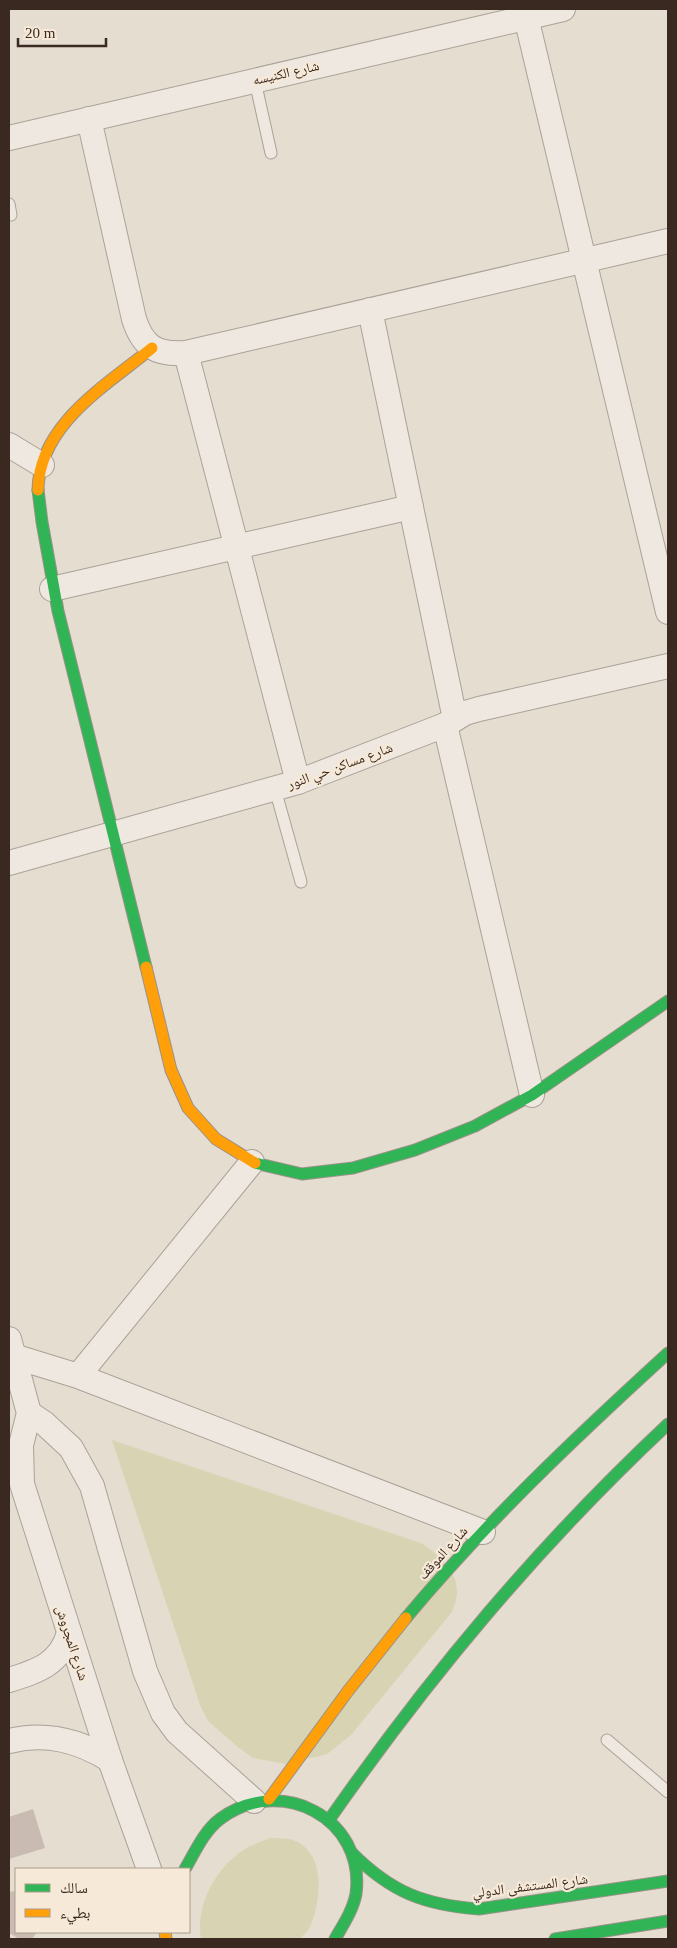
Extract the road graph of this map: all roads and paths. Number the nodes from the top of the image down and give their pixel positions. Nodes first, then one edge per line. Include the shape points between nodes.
1 (563, 9) edge
2 (526, 17) junction
3 (255, 80) junction
4 (89, 119) junction
5 (9, 138) edge
6 (271, 153) dead end
7 (668, 241) edge
8 (584, 261) junction
9 (370, 310) junction
10 (152, 348) junction
11 (186, 353) junction
12 (9, 445) edge
13 (42, 465) junction
14 (411, 507) junction
15 (237, 547) junction
16 (52, 589) junction
17 (668, 612) edge
18 (668, 666) edge
19 (450, 722) junction
20 (298, 782) junction
21 (275, 789) junction
22 (113, 834) junction
23 (9, 863) edge
24 (301, 882) dead end
25 (668, 1001) edge
26 (532, 1095) junction
27 (252, 1162) junction
28 (10, 1351) edge
29 (668, 1353) edge
30 (78, 1376) junction
31 (29, 1413) junction
32 (668, 1424) edge
33 (483, 1532) junction
34 (69, 1633) junction
35 (9, 1680) edge
36 (607, 1740) dead end
37 (9, 1741) edge
38 (110, 1760) junction
39 (668, 1792) edge
40 (261, 1800) junction
41 (329, 1820) junction
42 (352, 1853) junction
43 (149, 1868) edge
44 (186, 1868) edge
45 (668, 1881) edge
46 (668, 1921) edge
47 (335, 1939) edge
48 (555, 1939) edge

1 - 2 street, شارع الكنيسه
2 - 3 street, شارع الكنيسه
2 - 8 street
3 - 4 street, شارع الكنيسه
3 - 6 lane
4 - 5 street, شارع الكنيسه
4 - 10 street via 134,319 139,336
7 - 8 street
8 - 9 street
8 - 17 street
9 - 11 street
9 - 14 street
10 - 11 street via 168,354
10 - 13 street via 64,423 49,446
11 - 15 street
12 - 13 street
13 - 16 street via 39,506
14 - 15 street
14 - 19 street
15 - 16 street
15 - 20 street
16 - 22 street
18 - 19 street, شارع مساكن حي النور via 479,708
19 - 20 street, شارع مساكن حي النور
19 - 26 street
20 - 21 street, شارع مساكن حي النور
21 - 22 street, شارع مساكن حي النور
21 - 24 lane
22 - 23 street, شارع مساكن حي النور
22 - 27 street via 171,1070 188,1108 216,1139
25 - 26 street
26 - 27 street via 475,1126 415,1150 353,1168 302,1174
27 - 30 street
28 - 30 street
28 - 31 street, شارع المجروش
29 - 33 street, شارع الموقف via 549,1463
30 - 33 street
31 - 34 street, شارع المجروش via 21,1445 22,1484
31 - 40 street via 58,1435 83,1466 92,1486 152,1693 177,1732
32 - 41 street via 582,1507 477,1622 409,1708
33 - 40 street, شارع الموقف via 432,1587
34 - 35 street via 66,1644 50,1664
34 - 38 street, شارع المجروش
36 - 39 lane
37 - 38 street via 41,1736 61,1739 78,1743
38 - 43 street, شارع المجروش
40 - 41 street via 294,1801 313,1808
40 - 44 street via 236,1808 219,1819 205,1834
41 - 42 street
42 - 45 street, شارع المستشفى الدولي via 372,1874 396,1890 422,1902 450,1908 479,1909
42 - 47 street via 356,1892 351,1912
46 - 48 street

